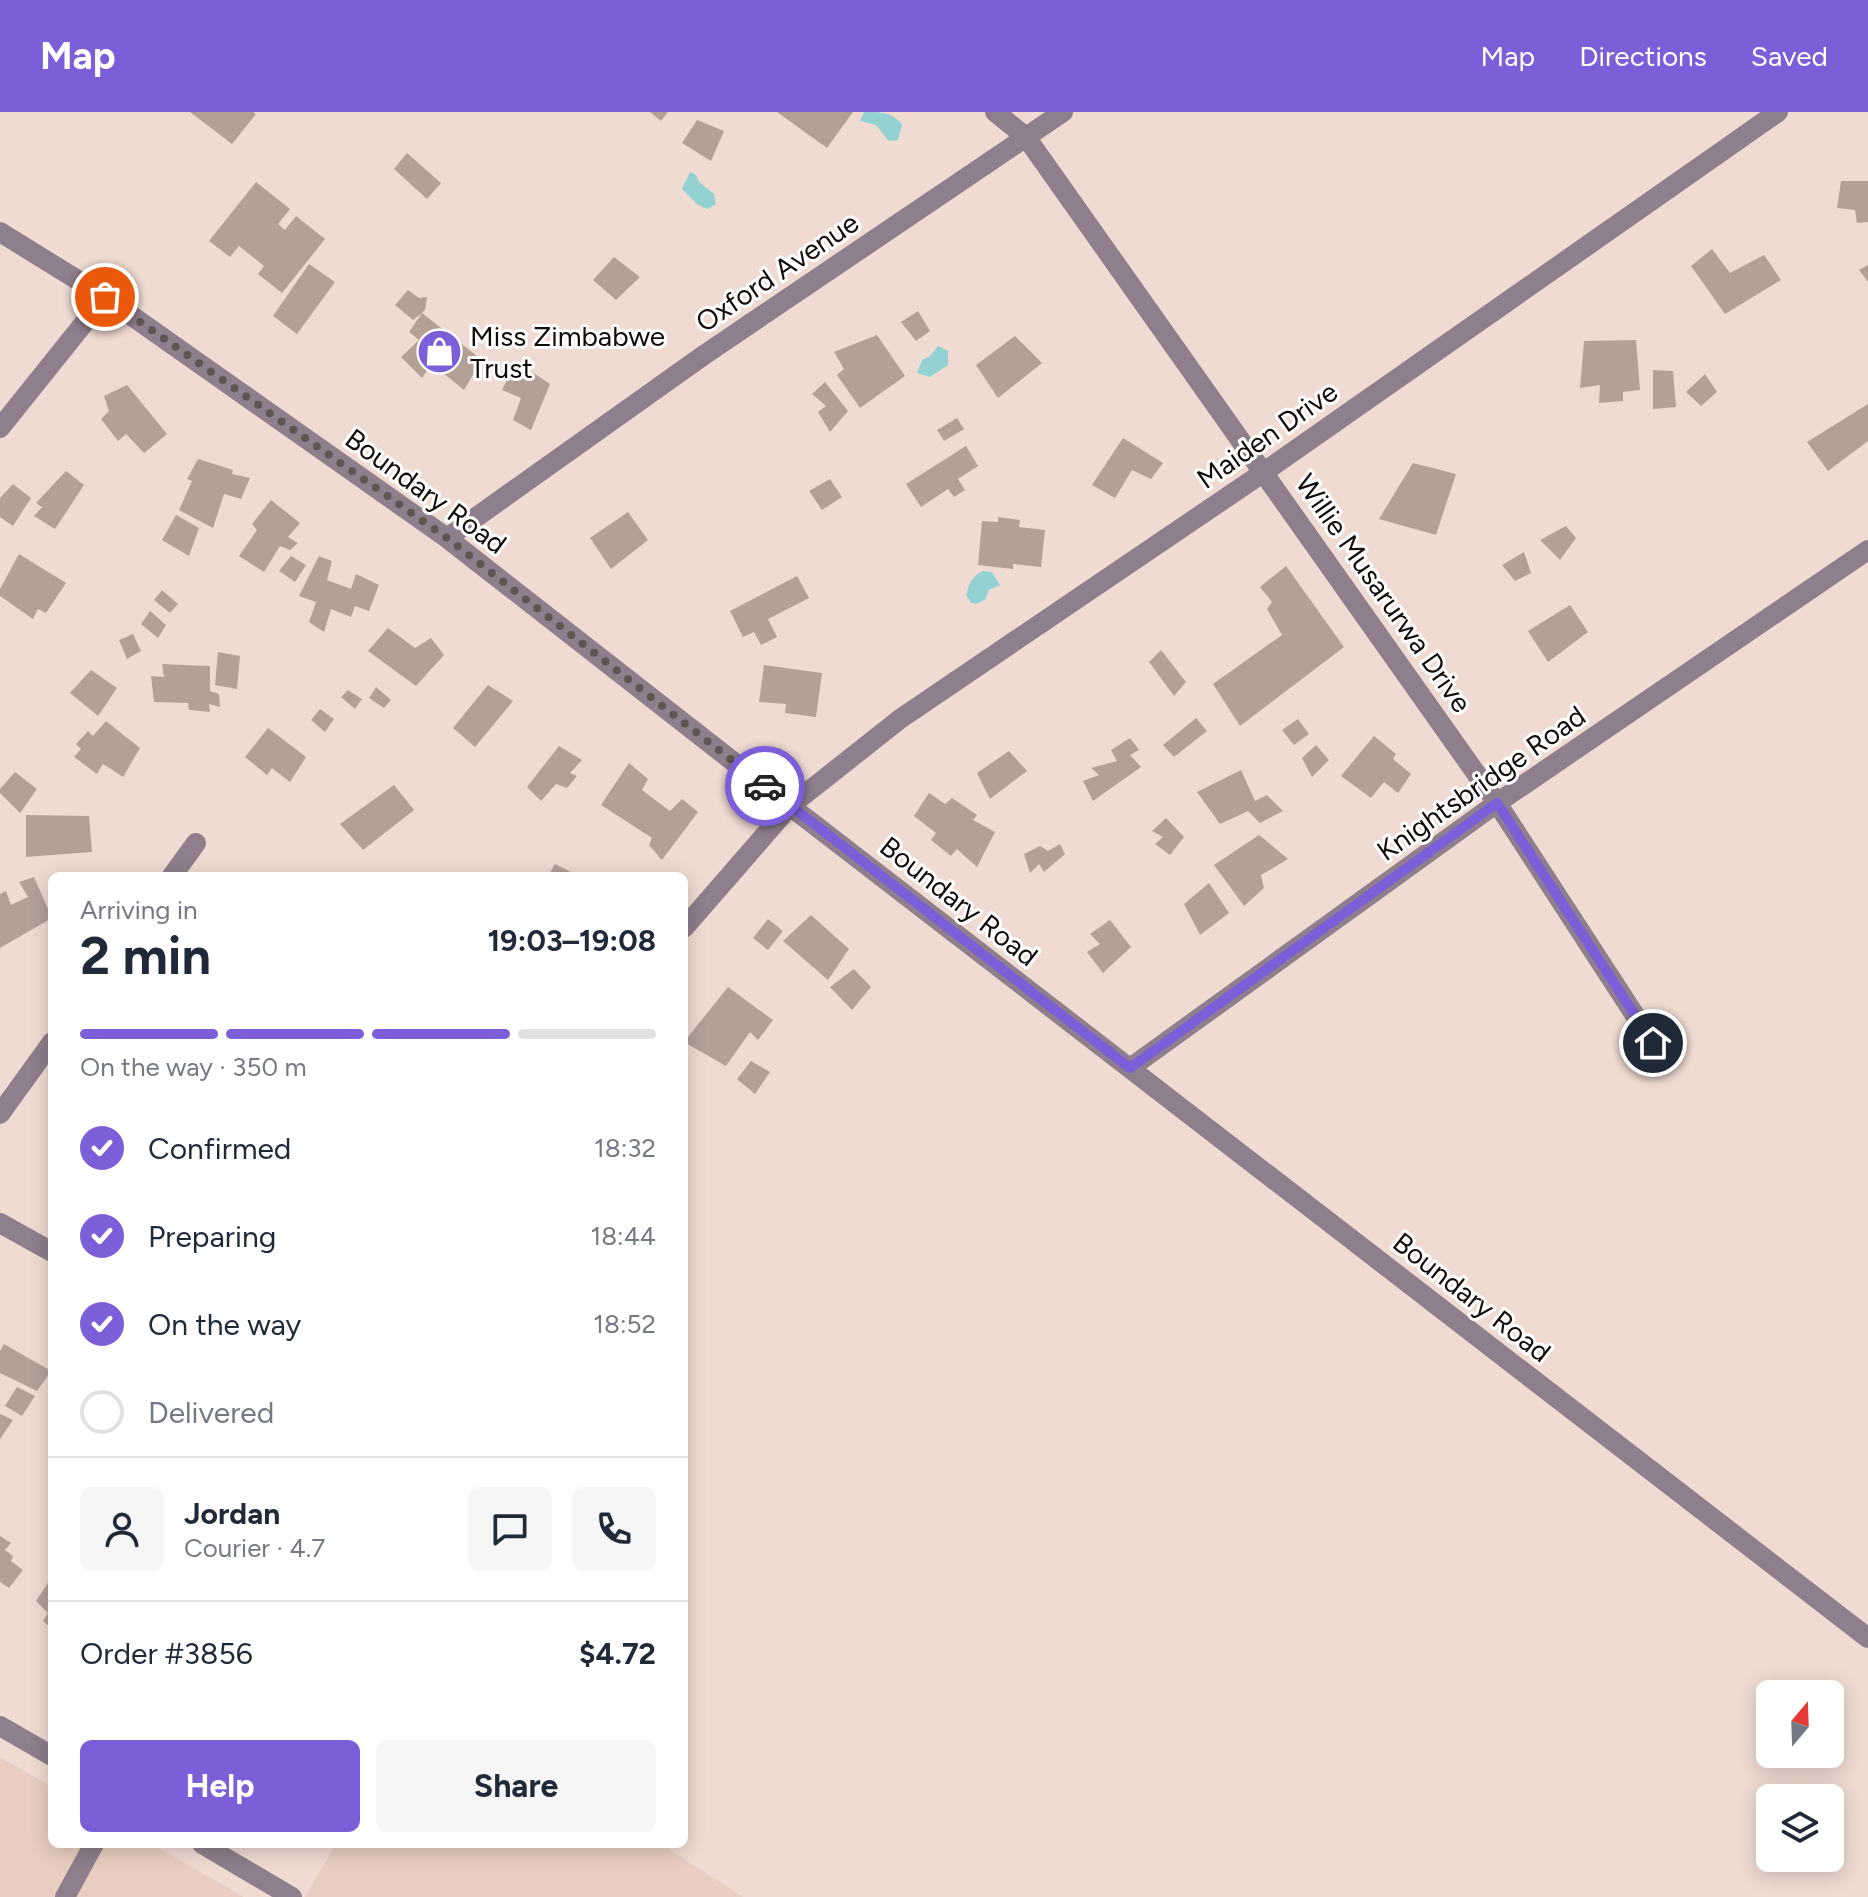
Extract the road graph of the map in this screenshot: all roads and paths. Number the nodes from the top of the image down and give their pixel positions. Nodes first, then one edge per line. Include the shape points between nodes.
1 (995, 112) edge
2 (1063, 112) edge
3 (1778, 112) edge
4 (1026, 137) junction
5 (0, 232) edge
6 (105, 297) junction
7 (0, 428) edge
8 (1264, 472) junction
9 (447, 538) junction
10 (1868, 550) edge
11 (1497, 803) junction
12 (790, 806) junction
13 (196, 843) dead end
14 (175, 872) edge
15 (688, 923) edge
16 (1653, 1043) dead end
17 (48, 1048) edge
18 (1130, 1068) junction
19 (0, 1114) edge
20 (0, 1223) edge
21 (48, 1250) edge
22 (1868, 1638) edge
23 (0, 1726) edge
24 (48, 1754) edge
25 (92, 1848) edge
26 (209, 1848) edge
27 (65, 1897) edge
28 (292, 1897) edge

1 - 4 street, Willie Musarurwa Drive
2 - 4 street, Oxford Avenue
3 - 8 street, Maiden Drive
4 - 8 street, Willie Musarurwa Drive
4 - 9 street, Oxford Avenue via 704,355
5 - 6 street, Boundary Road
6 - 7 street
6 - 9 street, Boundary Road
8 - 11 street, Willie Musarurwa Drive
8 - 12 street, Maiden Drive via 900,719
9 - 12 street, Boundary Road
10 - 11 street, Knightsbridge Road
11 - 16 street, Willie Musarurwa Drive
11 - 18 street, Knightsbridge Road
12 - 15 street, Maiden Drive
12 - 18 street, Boundary Road
13 - 14 street
17 - 19 street
18 - 22 street, Boundary Road
20 - 21 street
23 - 24 street
25 - 27 street
26 - 28 street

